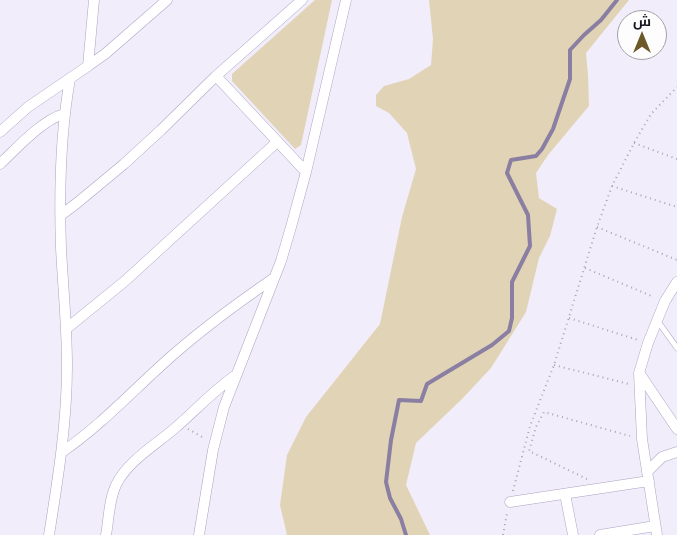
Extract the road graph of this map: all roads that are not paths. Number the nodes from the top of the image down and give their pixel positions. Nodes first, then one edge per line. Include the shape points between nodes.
1 (94, 0) edge
2 (167, 0) edge
3 (302, 0) edge
4 (346, 0) edge
5 (88, 66) junction
6 (216, 76) junction
7 (70, 79) junction
8 (64, 114) junction
9 (0, 132) edge
10 (277, 142) junction
11 (0, 164) edge
12 (306, 172) junction
13 (60, 215) junction
14 (274, 278) junction
15 (677, 282) edge
16 (657, 320) junction
17 (66, 329) junction
18 (677, 348) edge
19 (639, 373) junction
20 (237, 374) junction
21 (675, 423) edge
22 (62, 452) junction
23 (677, 452) edge
24 (648, 476) junction
25 (565, 494) junction
26 (510, 502) road end
27 (656, 530) edge
28 (49, 535) edge
29 (106, 535) edge
30 (199, 535) edge
31 (573, 535) edge
32 (600, 535) edge

1 - 5 street
2 - 5 street
3 - 6 street
4 - 12 street
5 - 7 street
6 - 10 street
6 - 13 street via 124,164
7 - 8 street
7 - 9 street via 28,107
8 - 11 street via 46,122
8 - 13 street
10 - 12 street
10 - 17 street via 125,281
12 - 14 street
13 - 17 street
14 - 20 street
14 - 22 street via 174,354 99,423
15 - 16 street
16 - 18 lane
16 - 19 street
17 - 22 street
19 - 21 street
19 - 24 street via 642,439
20 - 29 street via 132,463 117,482
20 - 30 street via 213,450
22 - 28 street
23 - 24 street via 662,457
24 - 25 street
24 - 27 street
25 - 26 street
25 - 31 street
27 - 32 street

